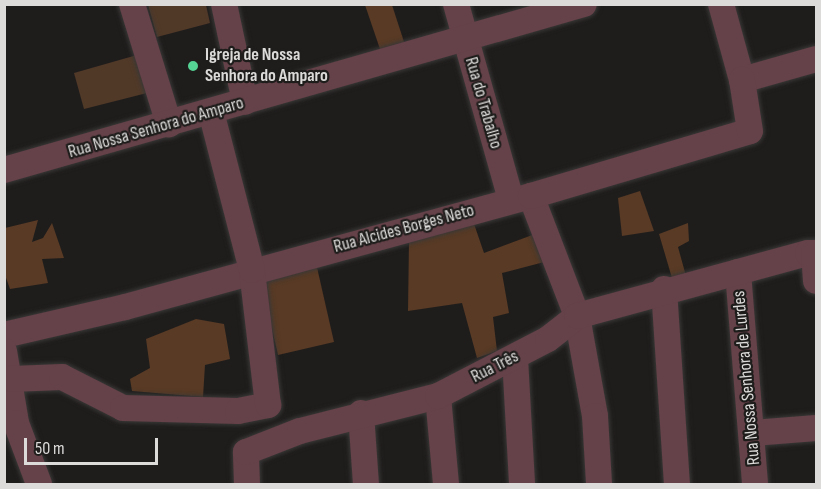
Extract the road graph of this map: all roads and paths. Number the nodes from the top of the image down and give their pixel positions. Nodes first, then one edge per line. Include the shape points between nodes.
1 (132, 4) edge
2 (224, 4) edge
3 (456, 4) edge
4 (584, 4) edge
5 (721, 4) edge
6 (465, 38) junction
7 (816, 59) edge
8 (742, 80) junction
9 (245, 102) junction
10 (211, 112) junction
11 (169, 124) junction
12 (4, 170) edge
13 (521, 198) junction
14 (252, 270) junction
15 (738, 272) junction
16 (816, 281) edge
17 (664, 289) junction
18 (577, 316) junction
19 (4, 335) edge
20 (4, 351) edge
21 (514, 358) junction
22 (11, 379) junction
23 (438, 396) junction
24 (361, 413) junction
25 (816, 428) edge
26 (753, 433) junction
27 (39, 484) edge
28 (247, 484) edge
29 (366, 484) edge
30 (446, 484) edge
31 (522, 484) edge
32 (599, 484) edge
33 (677, 484) edge
34 (755, 484) edge

1 - 11 street
2 - 9 street
3 - 6 street, Rua do Trabalho
4 - 6 street, Rua Nossa Senhora do Amparo
5 - 8 street
6 - 9 street, Rua Nossa Senhora do Amparo
6 - 13 street, Rua do Trabalho
7 - 8 street
8 - 13 street, Rua Alcides Borges Neto via 750,131
9 - 10 street, Rua Nossa Senhora do Amparo
10 - 11 street, Rua Nossa Senhora do Amparo
10 - 14 street
11 - 12 street, Rua Nossa Senhora do Amparo
13 - 14 street, Rua Alcides Borges Neto
13 - 18 street, Rua do Trabalho
14 - 19 street, Rua Alcides Borges Neto via 125,307
14 - 22 street via 269,402 266,407 238,411 123,408 62,377
15 - 16 street, Rua Três via 814,253
15 - 17 street, Rua Três
15 - 26 street, Rua Nossa Senhora de Lurdes
17 - 18 street, Rua Três
17 - 33 street
18 - 21 street, Rua Três
18 - 32 street, Rua do Trabalho via 592,395
20 - 22 street
21 - 23 street, Rua Três
21 - 31 street
22 - 27 street via 16,423
23 - 24 street, Rua Três
23 - 30 street
24 - 28 street, Rua Três via 246,452
24 - 29 street
25 - 26 street
26 - 34 street, Rua Nossa Senhora de Lurdes

